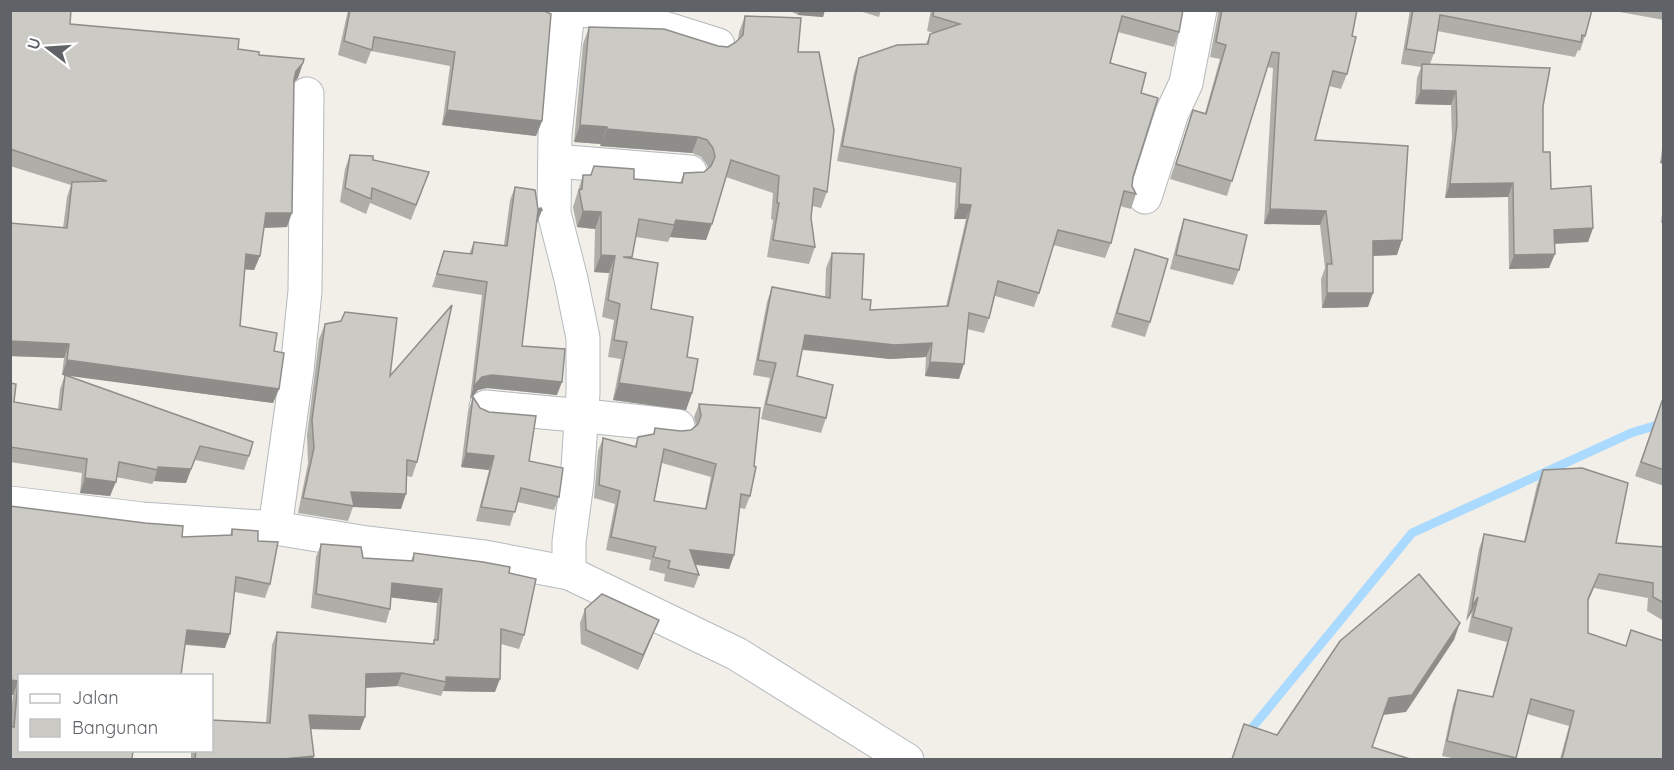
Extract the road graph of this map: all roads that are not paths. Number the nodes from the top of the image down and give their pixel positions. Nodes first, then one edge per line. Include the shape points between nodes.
1 (547, 10) edge
2 (1200, 10) edge
3 (568, 11) edge
4 (718, 45) edge
5 (307, 94) dead end
6 (555, 161) junction
7 (690, 172) edge
8 (1145, 196) dead end
9 (486, 407) dead end
10 (581, 416) junction
11 (678, 426) dead end
12 (10, 503) edge
13 (275, 528) junction
14 (569, 573) junction
15 (907, 759) edge

1 - 3 street
2 - 8 street via 1186,83
3 - 4 street via 610,11
3 - 6 street
5 - 13 street via 304,291
6 - 7 street
6 - 10 street via 554,213 583,338
9 - 10 street
10 - 11 street
10 - 14 street
12 - 13 street via 142,519
13 - 14 street
14 - 15 street via 737,654

